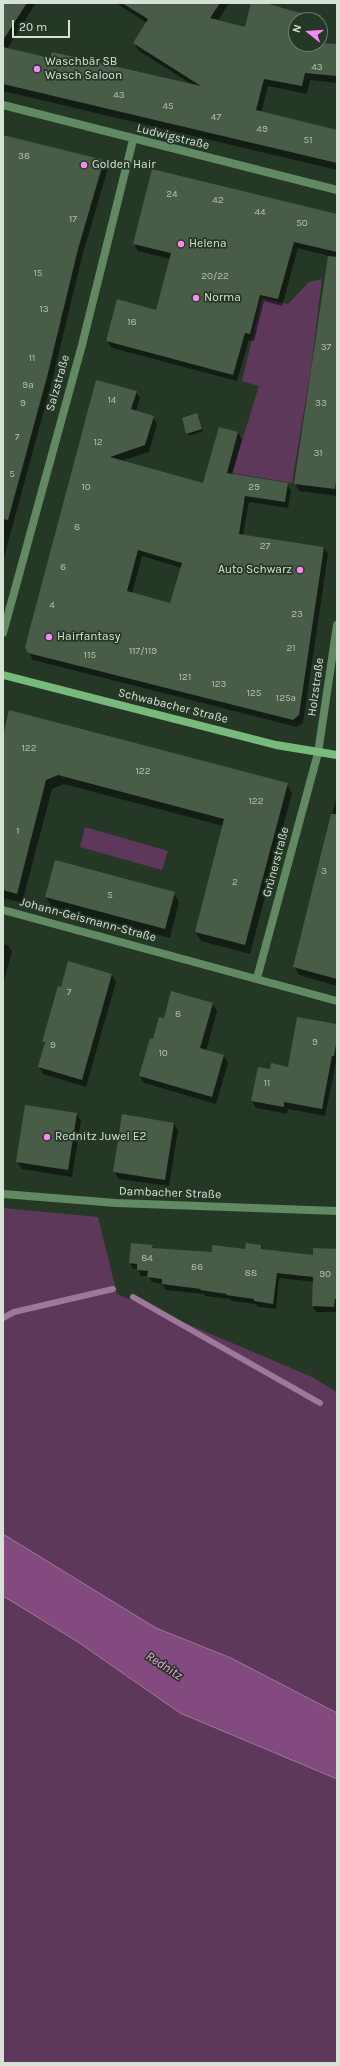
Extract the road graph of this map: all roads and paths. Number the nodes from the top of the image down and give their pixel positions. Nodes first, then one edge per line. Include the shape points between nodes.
1 (3, 106) edge
2 (134, 140) junction
3 (337, 190) edge
4 (337, 626) edge
5 (3, 633) edge
6 (3, 675) edge
7 (318, 753) junction
8 (337, 756) edge
9 (3, 910) edge
10 (256, 978) junction
11 (337, 1001) edge
12 (3, 1194) edge
13 (337, 1210) edge

1 - 2 street, Ludwigstraße
2 - 3 street, Ludwigstraße
2 - 5 street, Salzstraße via 82,345
4 - 7 street, Holzstraße
6 - 7 main road, Schwabacher Straße via 276,745
7 - 8 main road, Schwabacher Straße
7 - 10 street, Grünerstraße
9 - 10 street, Johann-Geismann-Straße
10 - 11 street
12 - 13 street, Dambacher Straße via 116,1203

